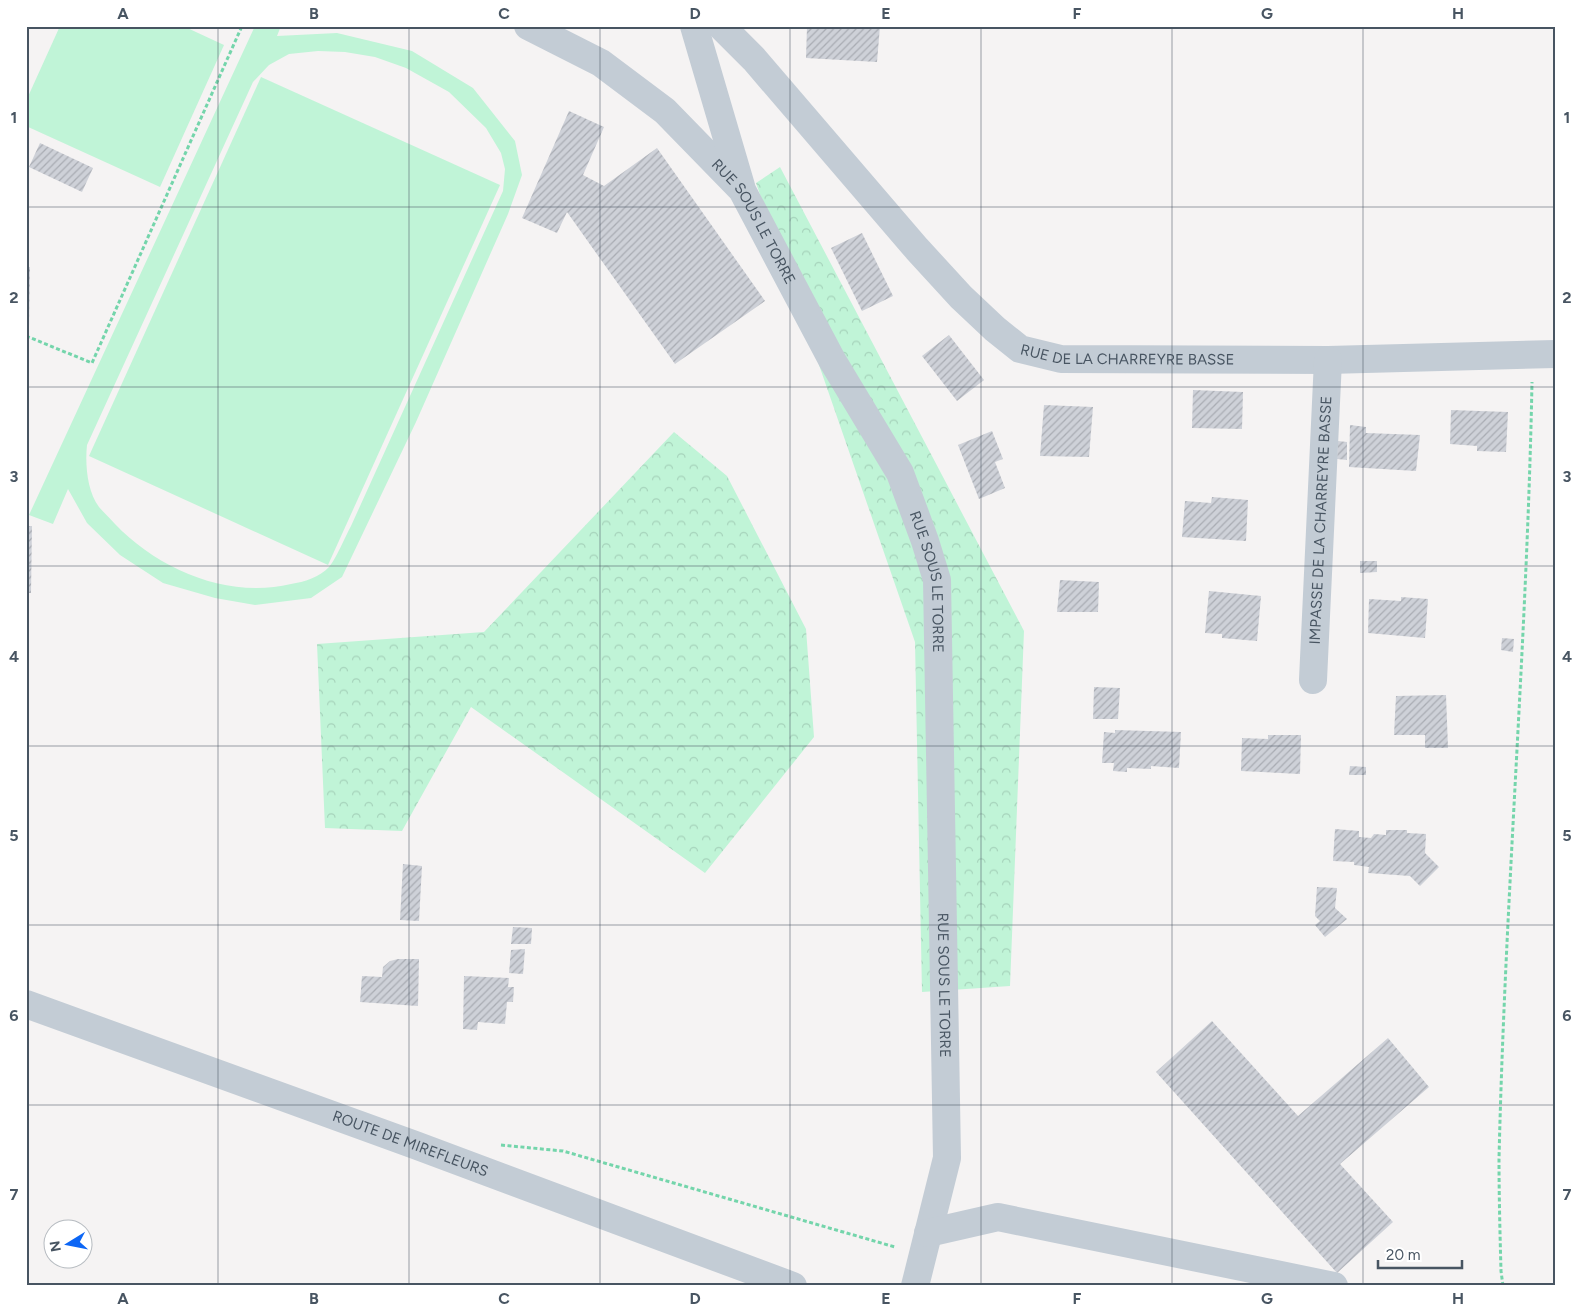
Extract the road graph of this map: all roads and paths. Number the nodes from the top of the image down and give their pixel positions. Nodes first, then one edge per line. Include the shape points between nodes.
1 (242, 26) edge
2 (528, 26) edge
3 (694, 26) edge
4 (721, 26) edge
5 (742, 190) junction
6 (26, 336) edge
7 (1544, 354) edge
8 (1328, 360) junction
9 (1313, 680) dead end
10 (26, 1004) edge
11 (497, 1145) dead end
12 (928, 1233) junction
13 (792, 1286) edge
14 (915, 1286) edge
15 (1334, 1286) edge
16 (1503, 1286) edge

1 - 6 path via 92,363
2 - 5 street, RUE SOUS LE TORRE via 601,63 665,111
3 - 5 street
4 - 8 street, RUE DE LA CHARREYRE BASSE via 754,59 917,249 968,303 1020,349 1061,360
5 - 12 street, RUE SOUS LE TORRE via 832,360 900,473 937,580 947,1158
7 - 8 street, RUE DE LA CHARREYRE BASSE
7 - 16 path via 1530,502 1503,1018 1499,1162
8 - 9 street, IMPASSE DE LA CHARREYRE BASSE
10 - 13 street, ROUTE DE MIREFLEURS
11 - 12 path via 563,1151 894,1248
12 - 14 street, RUE SOUS LE TORRE
12 - 15 street via 998,1217

